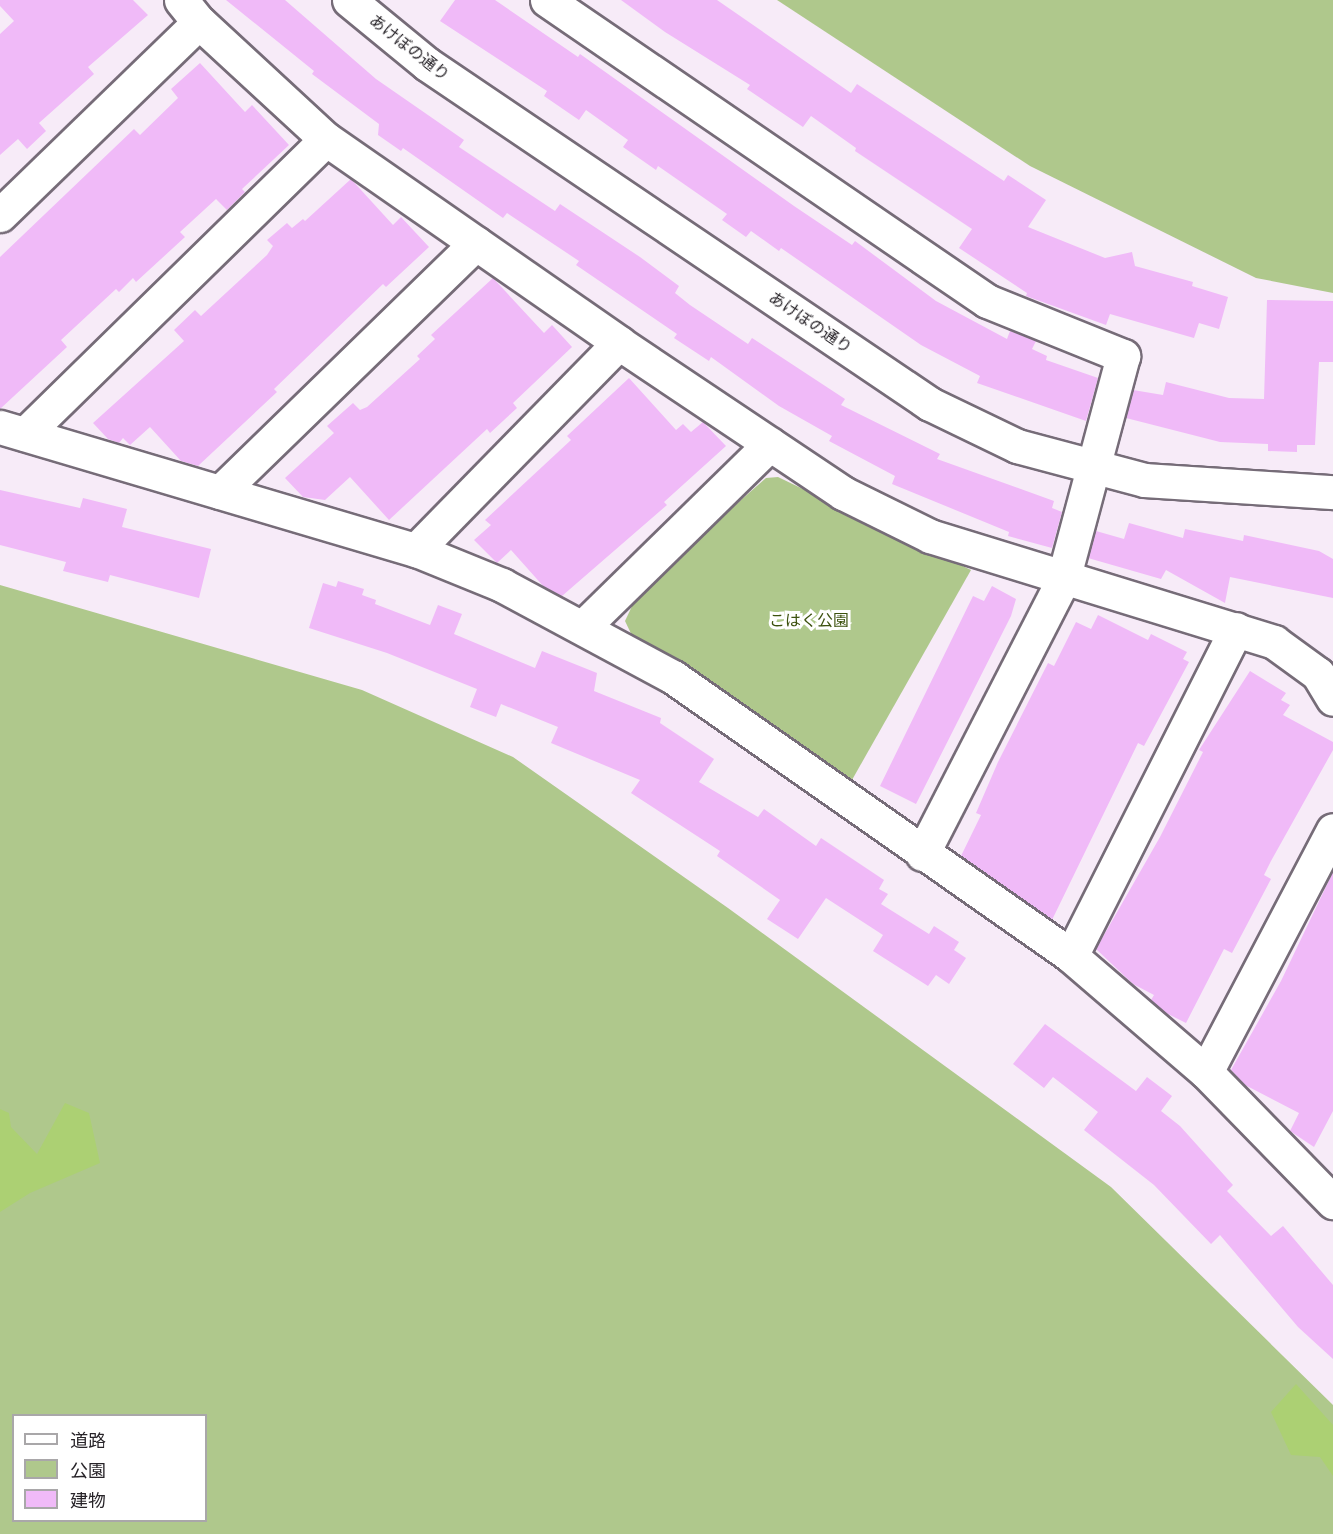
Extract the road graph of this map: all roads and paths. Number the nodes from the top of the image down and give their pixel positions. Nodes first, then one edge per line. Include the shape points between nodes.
1 (350, 0) edge
2 (547, 0) edge
3 (190, 11) edge
4 (326, 139) junction
5 (0, 215) edge
6 (476, 243) junction
7 (619, 343) junction
8 (12, 431) edge
9 (770, 444) junction
10 (1095, 468) junction
11 (220, 492) junction
12 (1333, 492) edge
13 (416, 550) junction
14 (1063, 580) junction
15 (584, 626) junction
16 (1236, 629) junction
17 (1333, 699) edge
18 (1333, 830) edge
19 (922, 854) junction
20 (1071, 956) junction
21 (1206, 1072) junction
22 (1333, 1202) edge

1 - 10 street, あけぼの通り via 427,64 930,404 1017,446
2 - 10 street via 987,301 1123,356
3 - 4 street
3 - 5 street
4 - 6 street
4 - 8 street
6 - 7 street
6 - 11 street
7 - 9 street
7 - 13 street
8 - 11 street
9 - 14 street via 843,493 930,536
9 - 15 street
10 - 12 street, あけぼの通り via 1156,481
10 - 14 street
11 - 13 street
13 - 15 street via 502,585
14 - 16 street
14 - 19 street
15 - 19 street via 673,677
16 - 17 street via 1274,642 1318,674
16 - 20 street
18 - 21 street
19 - 20 street
20 - 21 street
21 - 22 street

